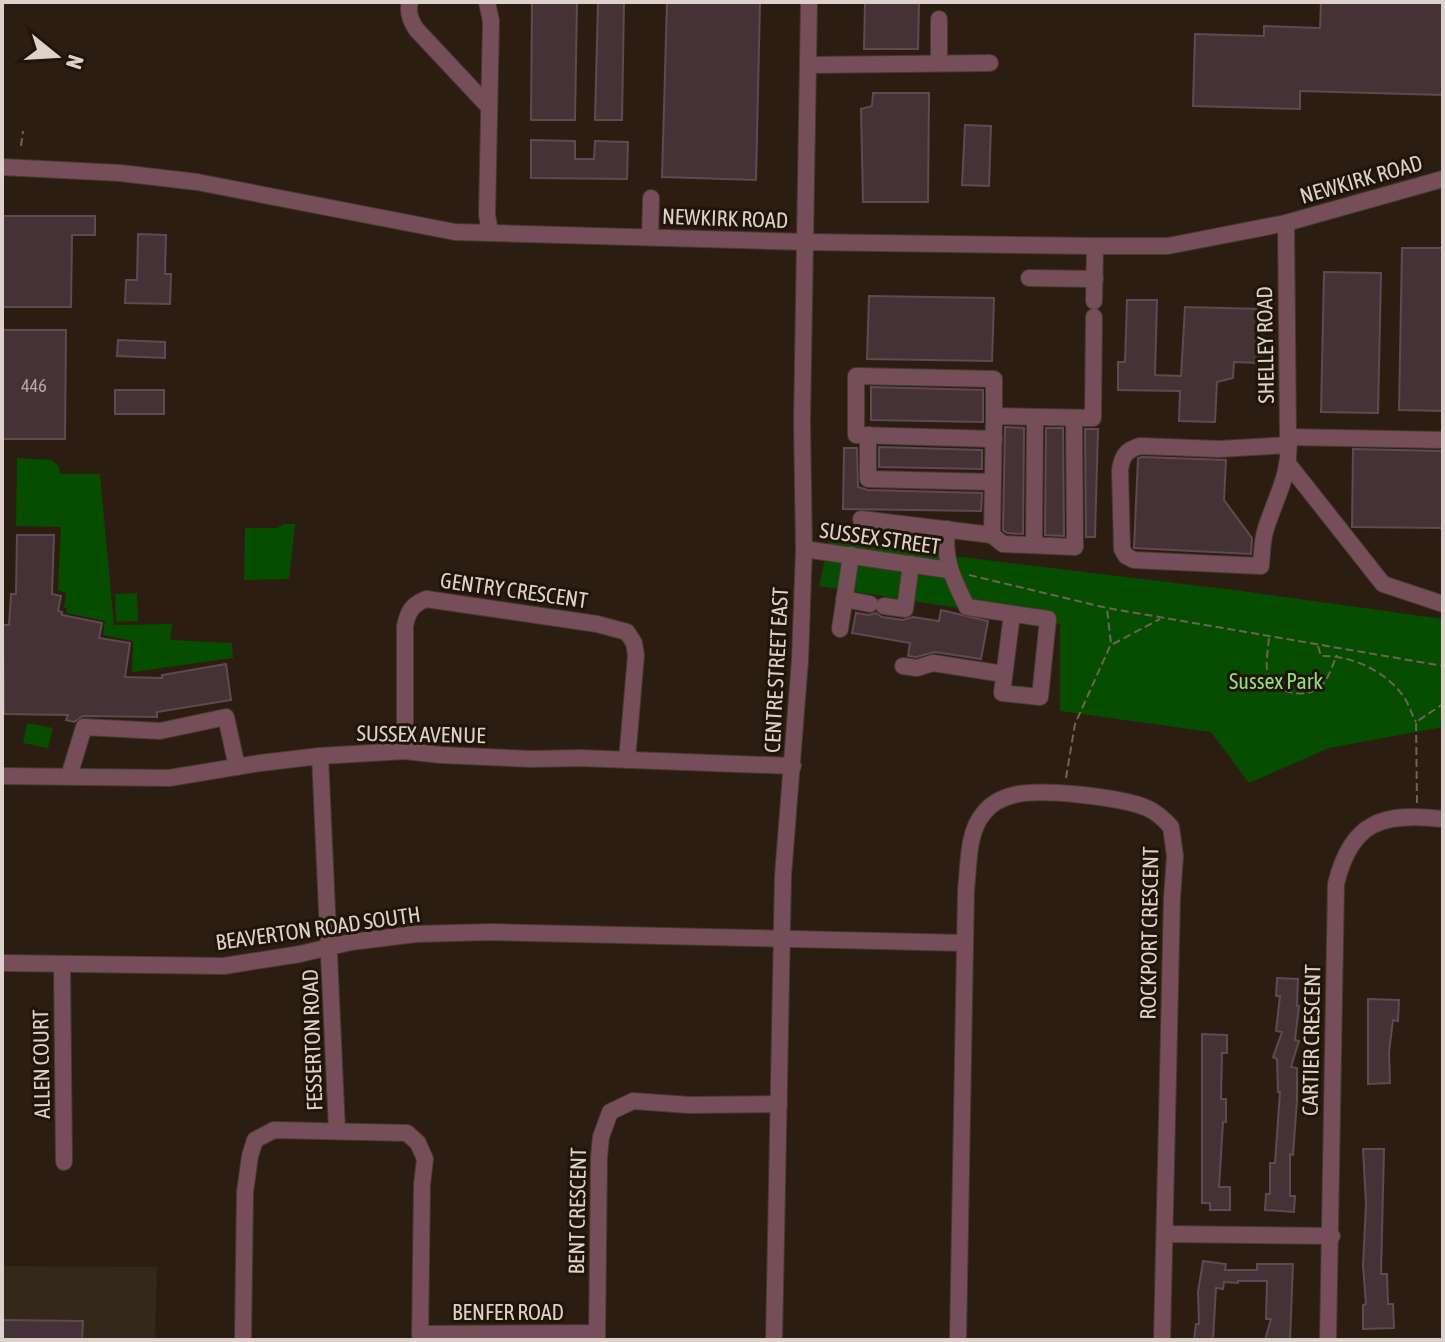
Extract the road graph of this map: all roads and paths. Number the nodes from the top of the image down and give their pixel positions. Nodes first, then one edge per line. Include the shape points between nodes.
1 (410, 2) edge
2 (487, 2) edge
3 (809, 2) edge
4 (939, 19) dead end
5 (939, 63) junction
6 (990, 63) dead end
7 (808, 65) junction
8 (489, 107) junction
9 (23, 131) dead end
10 (21, 146) dead end
11 (2, 167) edge
12 (1443, 179) edge
13 (651, 198) dead end
14 (1286, 223) junction
15 (490, 232) junction
16 (650, 237) junction
17 (805, 242) junction
18 (1095, 246) junction
19 (1029, 278) dead end
20 (1095, 279) junction
21 (994, 416) junction
22 (1035, 418) junction
23 (1074, 418) junction
24 (868, 435) junction
25 (994, 439) junction
26 (1443, 440) edge
27 (1289, 441) junction
28 (1289, 465) junction
29 (993, 482) junction
30 (861, 519) dead end
31 (947, 529) junction
32 (992, 535) junction
33 (1034, 545) junction
34 (804, 549) junction
35 (851, 555) junction
36 (911, 564) junction
37 (949, 570) junction
38 (844, 599) junction
39 (1443, 604) edge
40 (1107, 608) junction
41 (1012, 614) junction
42 (1162, 618) junction
43 (840, 629) dead end
44 (1269, 637) junction
45 (1111, 644) junction
46 (1318, 645) junction
47 (1337, 655) junction
48 (903, 666) dead end
49 (1443, 666) edge
50 (1004, 674) junction
51 (1443, 704) edge
52 (1416, 722) junction
53 (405, 751) junction
54 (320, 756) junction
55 (627, 760) junction
56 (793, 766) junction
57 (237, 767) junction
58 (2, 776) edge
59 (69, 776) junction
60 (1063, 795) junction
61 (1417, 816) junction
62 (1443, 819) edge
63 (783, 938) junction
64 (964, 943) junction
65 (330, 947) junction
66 (2, 963) edge
67 (62, 965) junction
68 (779, 1104) junction
69 (337, 1130) junction
70 (64, 1162) dead end
71 (1166, 1234) junction
72 (1332, 1236) junction
73 (420, 1337) edge
74 (597, 1337) edge
75 (243, 1340) edge
76 (774, 1340) edge
77 (958, 1340) edge
78 (1162, 1340) edge
79 (1328, 1340) edge

1 - 8 street via 410,21 416,29
2 - 8 street
3 - 7 street, CENTRE STREET EAST
4 - 5 street
5 - 6 street
5 - 7 street
7 - 17 street, CENTRE STREET EAST
8 - 15 street
9 - 10 path
11 - 15 street, NEWKIRK ROAD via 197,182 455,232
12 - 14 street, NEWKIRK ROAD
13 - 16 street
14 - 18 street, NEWKIRK ROAD via 1168,246
14 - 27 street, SHELLEY ROAD
15 - 16 street, NEWKIRK ROAD
16 - 17 street, NEWKIRK ROAD
17 - 18 street, NEWKIRK ROAD
17 - 34 street, CENTRE STREET EAST
18 - 20 street
19 - 20 street
20 - 23 street via 1093,418
21 - 22 street
21 - 24 street via 994,379 856,376 856,435
21 - 25 street
22 - 23 street
22 - 33 street
23 - 33 street via 1075,547
24 - 25 street
24 - 29 street via 868,479
25 - 29 street
26 - 27 street
27 - 28 street, SHELLEY ROAD
27 - 28 street, SHELLEY ROAD via 1219,449 1129,449 1120,470 1122,549 1134,560 1261,566 1265,533
28 - 39 street via 1383,584
29 - 32 street
30 - 31 street
31 - 32 street
31 - 37 street
32 - 33 street via 1003,544
34 - 35 street, SUSSEX STREET
34 - 56 street, CENTRE STREET EAST
35 - 36 street, SUSSEX STREET
35 - 38 street
36 - 37 street, SUSSEX STREET
36 - 38 street via 905,609
37 - 40 path
37 - 41 street via 967,607
38 - 43 street
40 - 42 path
40 - 45 path
41 - 50 street
41 - 50 street via 1048,619 1040,697 1002,693
42 - 44 path
42 - 45 path
44 - 46 path
44 - 47 path via 1267,672 1276,685 1294,694 1323,684
45 - 60 path via 1075,724
46 - 47 path via 1321,656
46 - 49 path
47 - 52 path via 1375,670 1401,693
48 - 50 street via 933,663
51 - 52 path
52 - 61 path
53 - 54 street, SUSSEX AVENUE
53 - 55 street, SUSSEX AVENUE
53 - 55 street, GENTRY CRESCENT via 405,626 408,612 426,599 627,632 636,655
54 - 57 street, SUSSEX AVENUE
54 - 65 street, FESSERTON ROAD
55 - 56 street, SUSSEX AVENUE
56 - 63 street, CENTRE STREET EAST
57 - 59 street, SUSSEX AVENUE via 169,778
57 - 59 street via 226,717 160,731 84,727
58 - 59 street, SUSSEX AVENUE
60 - 64 street, ROCKPORT CRESCENT via 1011,795 981,816 973,831
60 - 71 street, ROCKPORT CRESCENT via 1130,802 1171,827 1175,856
61 - 62 street, CARTIER CRESCENT
61 - 72 street, CARTIER CRESCENT via 1369,825 1349,848 1336,884
63 - 64 street, BEAVERTON ROAD SOUTH
63 - 65 street, BEAVERTON ROAD SOUTH via 491,932 416,934
63 - 68 street, CENTRE STREET EAST
64 - 77 street, ROCKPORT CRESCENT
65 - 67 street, BEAVERTON ROAD SOUTH via 224,966
65 - 69 street, FESSERTON ROAD
66 - 67 street, BEAVERTON ROAD SOUTH
67 - 70 street, ALLEN COURT
68 - 74 street, BENT CRESCENT via 633,1101 610,1112 599,1157
68 - 76 street, CENTRE STREET EAST
69 - 73 street via 407,1133 425,1159
69 - 75 street via 274,1130 255,1140 245,1192
71 - 72 street
71 - 78 street, ROCKPORT CRESCENT
72 - 79 street, CARTIER CRESCENT
73 - 74 street, BENFER ROAD

